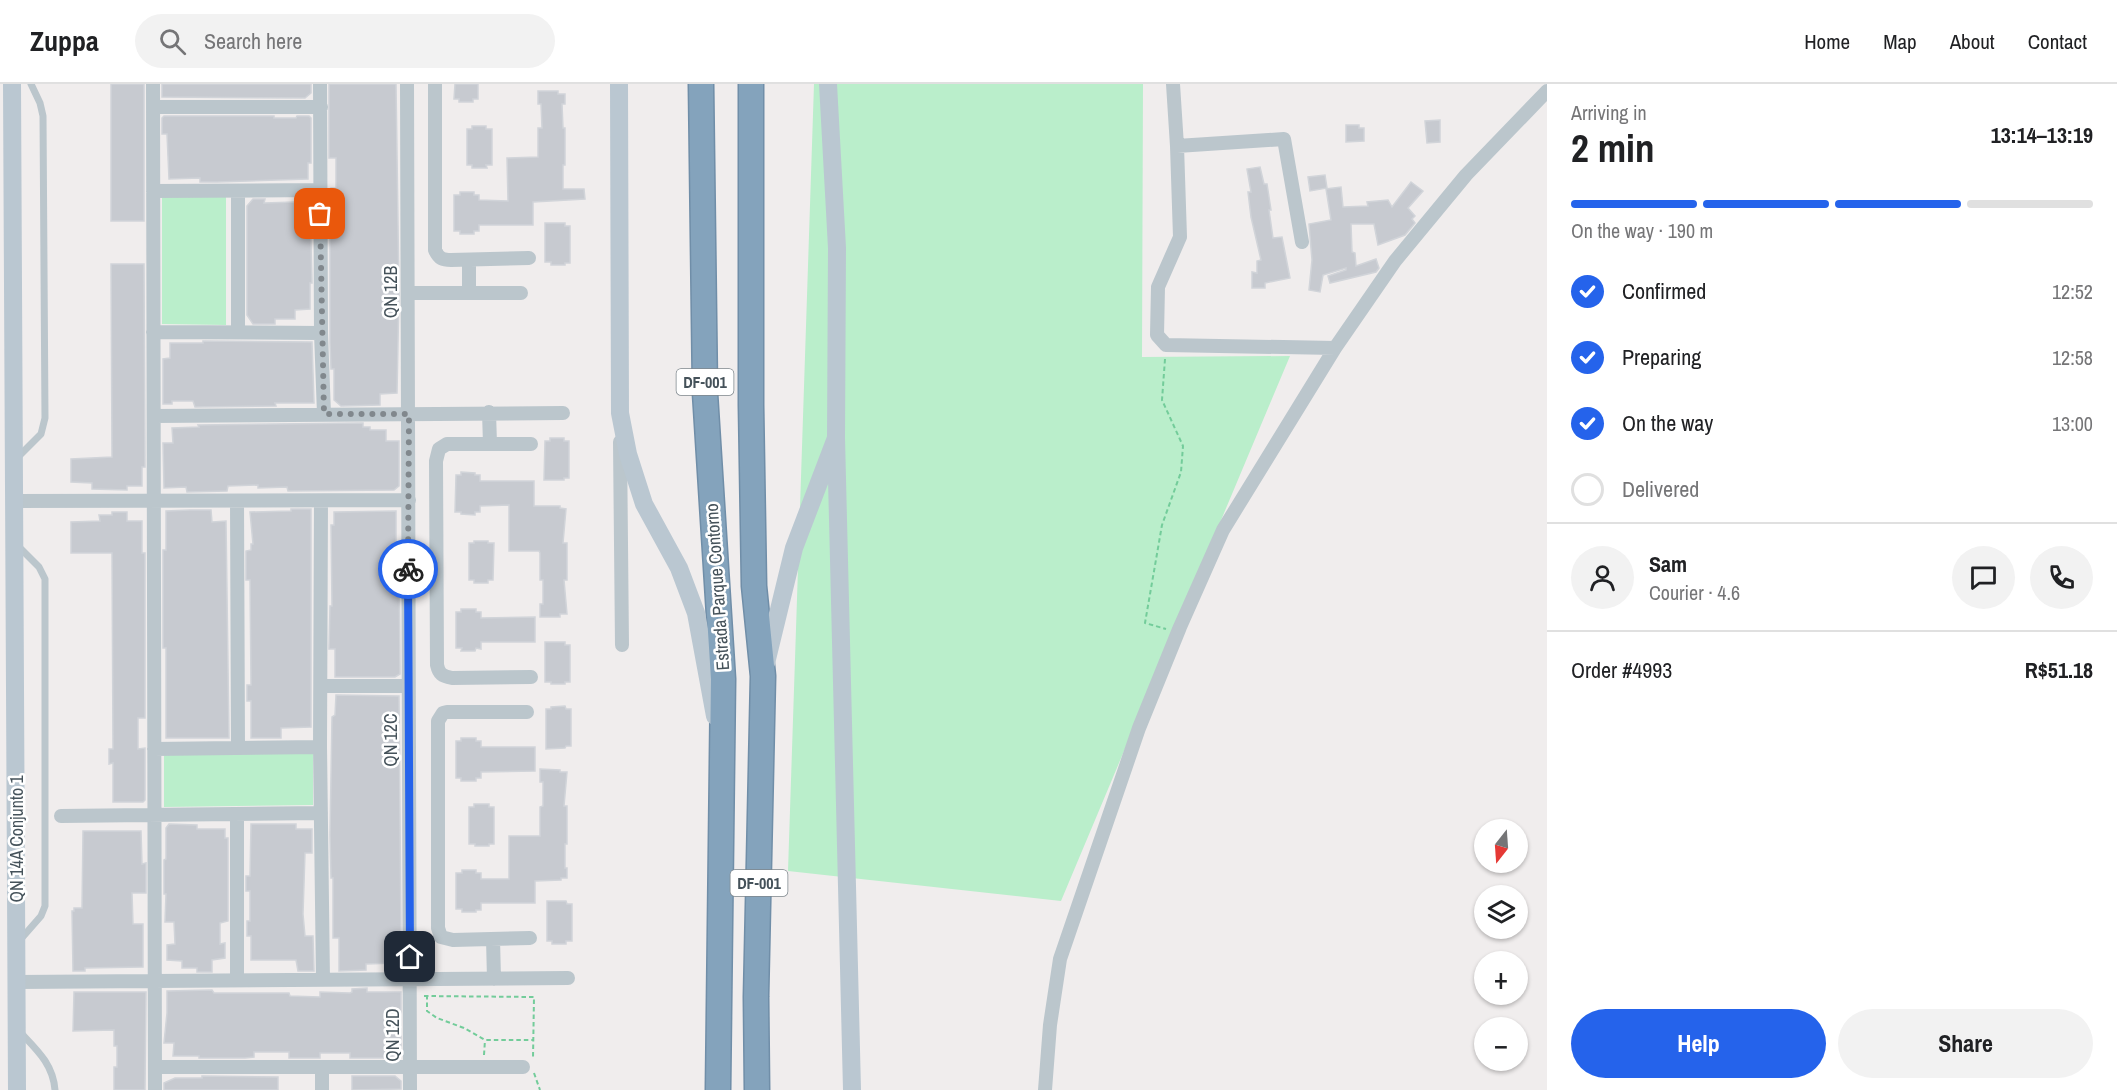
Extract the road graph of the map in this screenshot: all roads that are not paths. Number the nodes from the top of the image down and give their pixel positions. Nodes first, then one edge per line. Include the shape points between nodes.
1 (12, 84) edge
2 (31, 84) edge
3 (153, 84) edge
4 (320, 84) edge
5 (406, 84) edge
6 (435, 84) edge
7 (619, 84) edge
8 (701, 84) edge
9 (752, 84) edge
10 (828, 84) edge
11 (1173, 84) edge
12 (1547, 91) edge
13 (153, 107) junction
14 (321, 107) junction
15 (1178, 146) junction
16 (320, 190) junction
17 (153, 191) junction
18 (238, 192) junction
19 (1302, 242) dead end
20 (6, 247) edge
21 (529, 258) dead end
22 (468, 260) junction
23 (6, 281) edge
24 (469, 292) junction
25 (408, 293) junction
26 (521, 293) dead end
27 (153, 332) junction
28 (238, 332) junction
29 (321, 333) junction
30 (1335, 348) junction
31 (489, 412) junction
32 (563, 413) dead end
33 (620, 413) junction
34 (324, 414) junction
35 (409, 414) junction
36 (154, 416) junction
37 (836, 438) junction
38 (490, 444) junction
39 (531, 444) dead end
40 (14, 461) junction
41 (409, 500) junction
42 (14, 501) junction
43 (154, 501) junction
44 (237, 501) junction
45 (321, 501) junction
46 (15, 543) junction
47 (622, 645) dead end
48 (763, 676) junction
49 (531, 677) dead end
50 (321, 686) junction
51 (408, 686) junction
52 (527, 712) dead end
53 (320, 747) junction
54 (238, 748) junction
55 (154, 749) junction
56 (721, 759) junction
57 (321, 813) junction
58 (237, 814) junction
59 (154, 815) junction
60 (61, 816) dead end
61 (530, 938) dead end
62 (493, 939) junction
63 (16, 944) junction
64 (568, 978) dead end
65 (494, 979) junction
66 (237, 980) junction
67 (323, 980) junction
68 (410, 980) junction
69 (16, 982) junction
70 (155, 982) junction
71 (718, 995) junction
72 (756, 997) junction
73 (17, 1029) junction
74 (530, 1066) road end
75 (155, 1067) junction
76 (410, 1067) junction
77 (322, 1068) junction
78 (17, 1090) edge
79 (55, 1090) edge
80 (155, 1090) edge
81 (322, 1090) edge
82 (410, 1090) edge
83 (718, 1090) edge
84 (757, 1090) edge
85 (852, 1090) edge
86 (1045, 1090) edge

1 - 20 main road, QN 14A Conjunto 1
2 - 40 lane via 43,116 45,417 41,434
3 - 13 street
4 - 14 street
5 - 25 street, QN 12B
6 - 22 street via 435,250 444,260
7 - 33 main road
8 - 56 highway, Estrada Parque Contorno / DF-001 via 705,393 723,680
9 - 48 highway, Estrada Parque Contorno / DF-001 via 753,552
10 - 37 main road via 837,248
11 - 15 street
12 - 30 street via 1466,175 1423,227
13 - 14 street
13 - 17 street
14 - 16 street
15 - 19 street via 1284,139
15 - 30 street via 1180,237 1158,287 1157,335 1166,345
16 - 18 street
16 - 29 street
17 - 18 street
17 - 27 street
18 - 28 street
20 - 23 main road, QN 14A Conjunto 1
21 - 22 street
22 - 24 street
23 - 40 main road, QN 14A Conjunto 1
24 - 25 street
24 - 26 street
25 - 35 street, QN 12B
27 - 28 street
27 - 36 street
28 - 29 street
29 - 34 street
30 - 86 street via 1223,530 1139,728 1060,959
31 - 32 street
31 - 35 street
31 - 38 street
33 - 47 street
33 - 56 main road via 644,504 679,568 696,613
34 - 35 street
34 - 36 street
35 - 41 street, QN 12B
36 - 43 street
37 - 48 main road via 794,548
37 - 85 main road
38 - 39 street
38 - 49 street via 447,444 437,454 438,673 452,678
40 - 42 main road, QN 14A Conjunto 1
41 - 45 street
41 - 51 street, QN 12C
42 - 43 street
42 - 46 main road, QN 14A Conjunto 1
43 - 44 street
43 - 55 street
44 - 45 street
44 - 54 street
45 - 50 street
46 - 63 main road, QN 14A Conjunto 1
46 - 63 lane via 39,567 45,579 45,906 33,927
48 - 72 highway, Estrada Parque Contorno / DF-001
50 - 51 street
50 - 53 street
51 - 68 street, QN 12C
52 - 62 street via 447,712 438,721 438,933 453,940
53 - 54 street
53 - 57 street
54 - 55 street
55 - 59 street
56 - 71 highway, Estrada Parque Contorno / DF-001
57 - 58 street
57 - 67 street
58 - 59 street
58 - 66 street
59 - 60 street
59 - 70 street
61 - 62 street
62 - 65 street
63 - 69 main road, QN 14A Conjunto 1
64 - 65 street
65 - 68 street
66 - 67 street
66 - 70 street
67 - 68 street
68 - 76 street, QN 12D
69 - 70 street
69 - 73 main road, QN 14A Conjunto 1
70 - 75 street
71 - 72 highway via 722,978 735,968 743,971
71 - 83 highway, Estrada Parque Contorno / DF-001
72 - 84 highway, Estrada Parque Contorno / DF-001
73 - 78 main road, QN 14A Conjunto 1
73 - 79 lane via 50,1067
74 - 76 street
75 - 77 street
75 - 80 street
76 - 77 street
76 - 82 street, QN 12D
77 - 81 street

